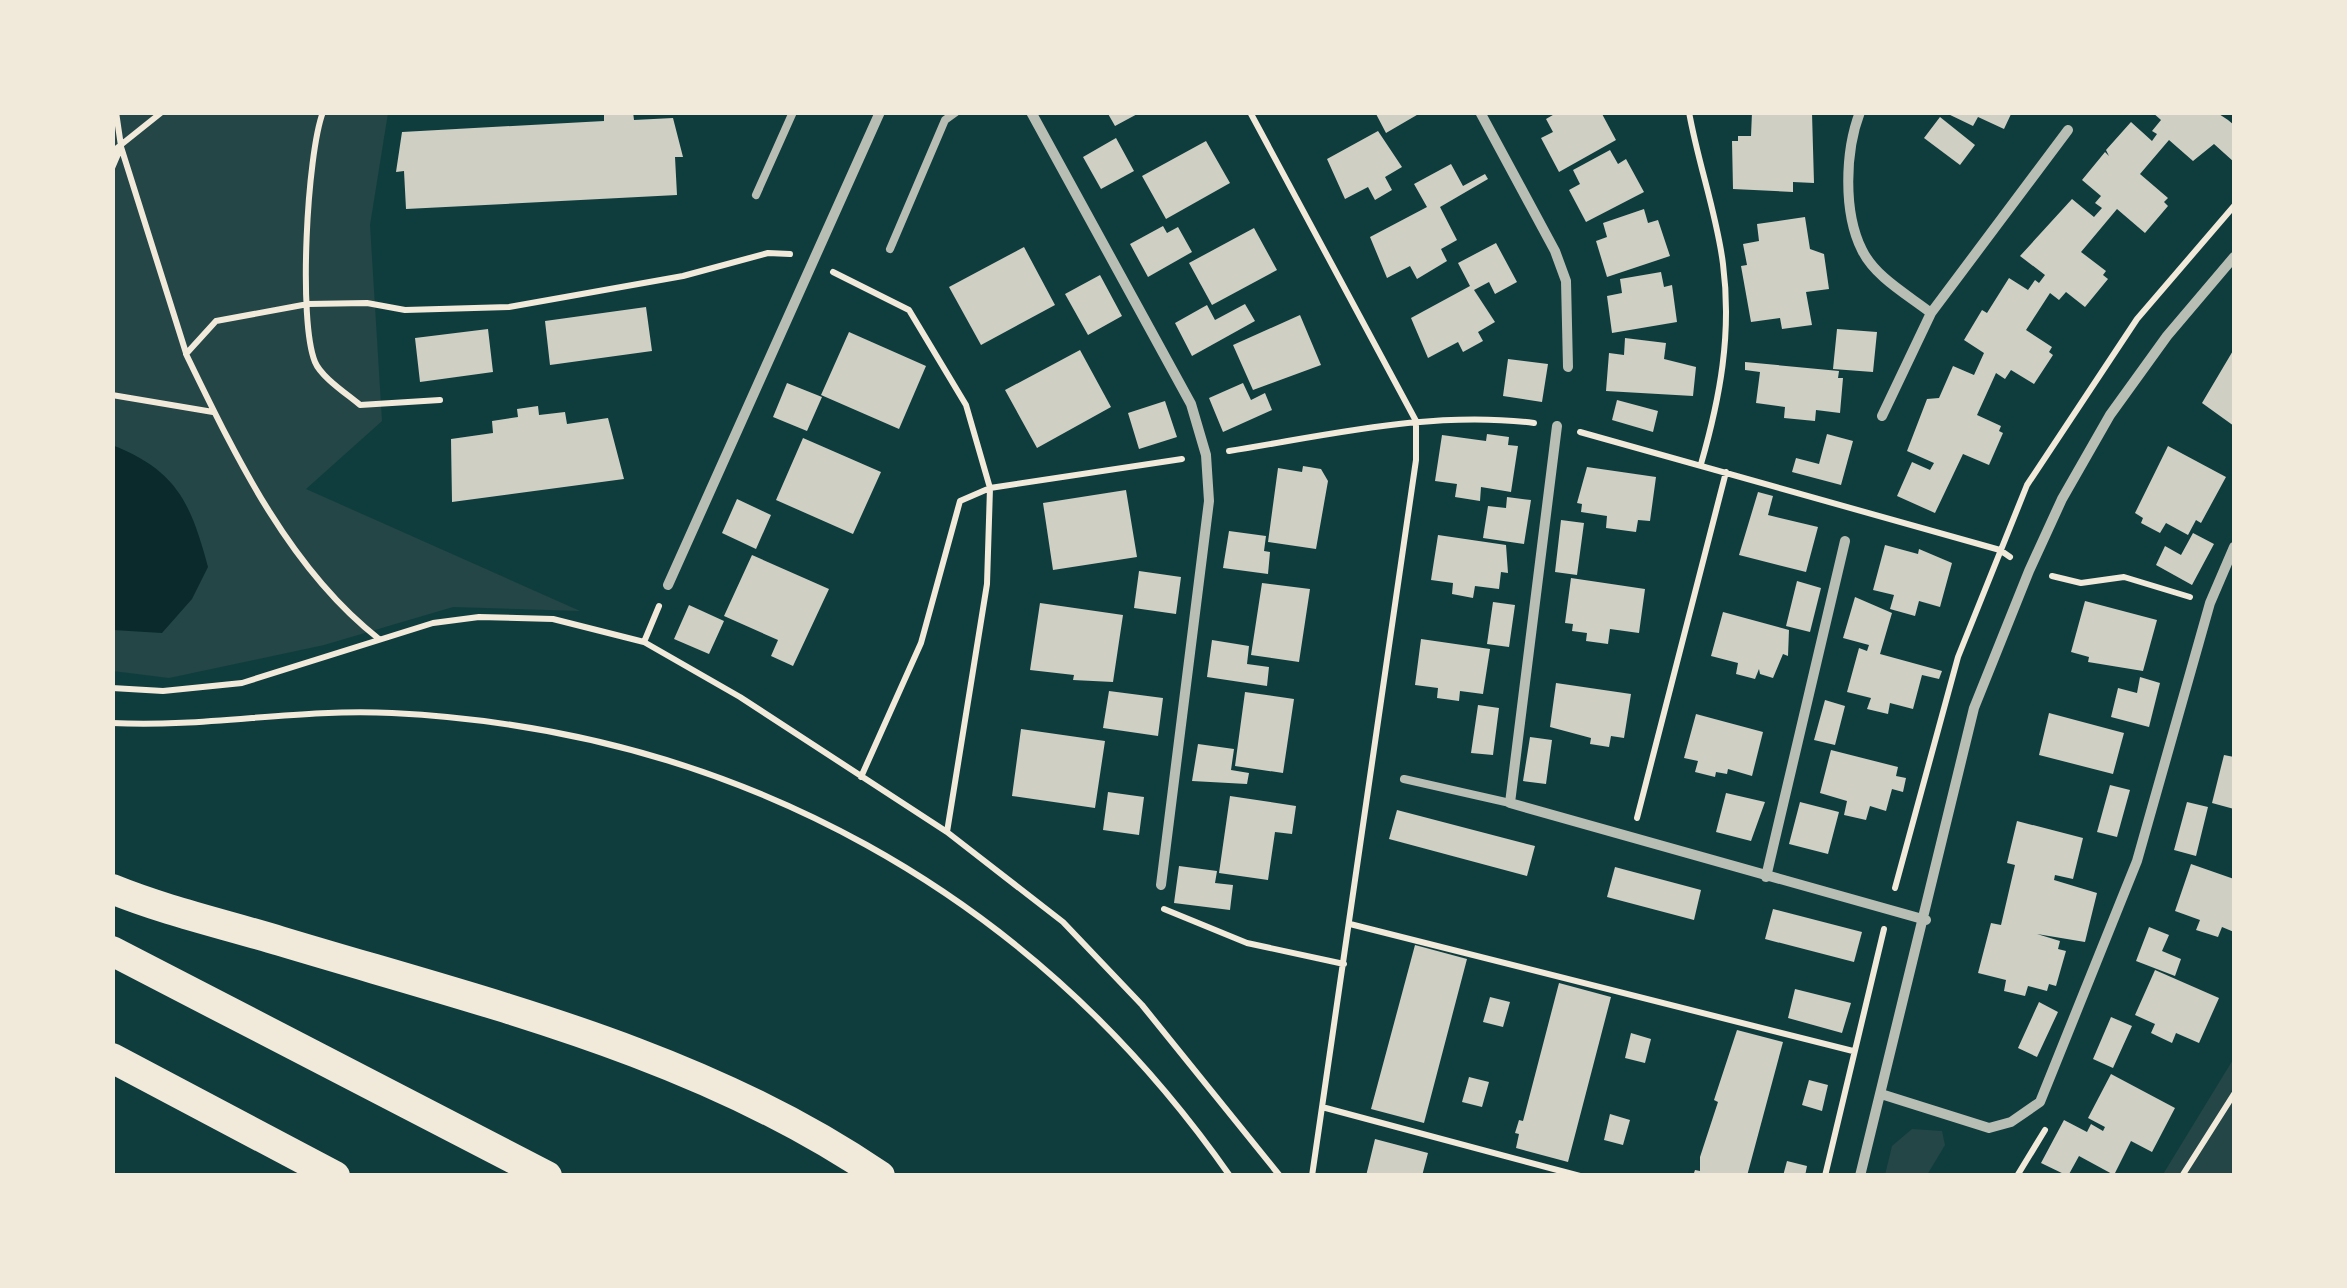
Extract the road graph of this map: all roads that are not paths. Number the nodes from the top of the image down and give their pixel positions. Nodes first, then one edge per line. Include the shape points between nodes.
1 (792, 112) edge
2 (880, 112) edge
3 (956, 112) edge
4 (1031, 112) edge
5 (1480, 112) edge
6 (1860, 112) edge
7 (2068, 130) dead end
8 (756, 195) dead end
9 (890, 249) dead end
10 (2234, 257) edge
11 (1931, 312) junction
12 (1568, 367) dead end
13 (1882, 416) dead end
14 (1557, 426) road end
15 (1846, 541) dead end
16 (2234, 547) edge
17 (668, 585) road end
18 (1404, 779) dead end
19 (1510, 803) junction
20 (1766, 876) junction
21 (1161, 884) dead end
22 (112, 888) edge
23 (1926, 920) junction
24 (112, 951) edge
25 (112, 1058) edge
26 (1880, 1094) junction
27 (335, 1176) edge
28 (548, 1176) edge
29 (880, 1176) edge
30 (1860, 1176) edge

1 - 8 lane
2 - 17 street
3 - 9 lane via 945,120
4 - 21 street via 1191,404 1206,455 1209,501
5 - 12 street via 1560,266 1570,323
6 - 11 street via 1850,189 1862,252
7 - 11 street
10 - 23 street via 2110,415 2062,499 1974,708
11 - 13 street
14 - 19 street
15 - 20 street
16 - 26 street via 2210,603 2137,860 2040,1102 1989,1128
18 - 19 lane
19 - 20 street
20 - 23 street
22 - 29 highway via 630,1050 752,1101
23 - 26 street
24 - 28 highway
25 - 27 highway
26 - 30 street

